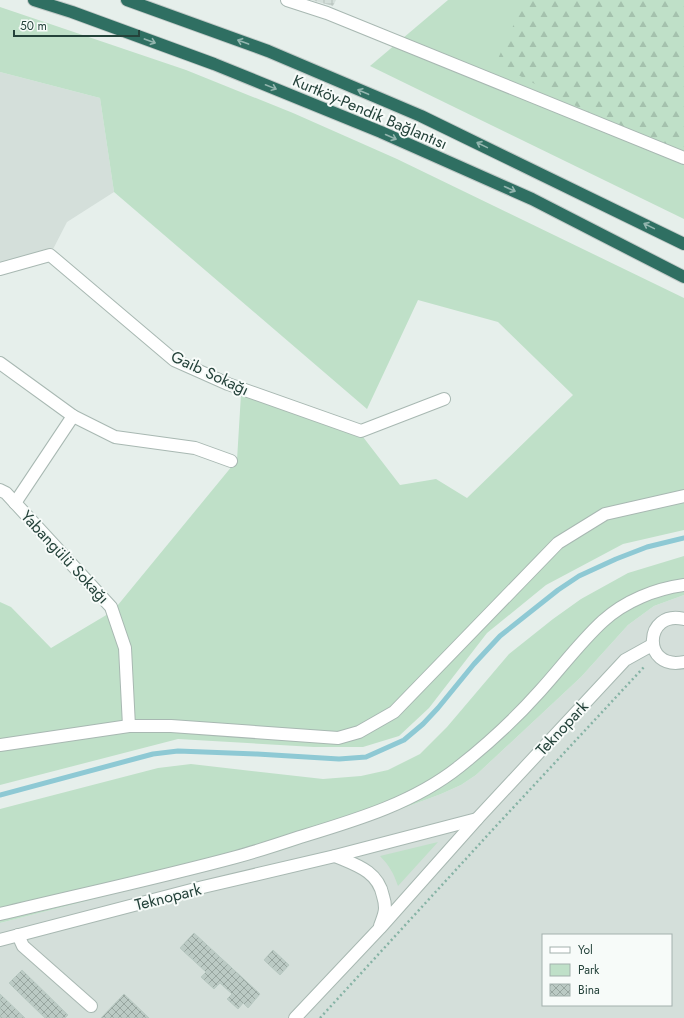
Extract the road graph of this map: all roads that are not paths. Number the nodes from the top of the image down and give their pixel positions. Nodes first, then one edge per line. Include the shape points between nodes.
1 (34, 0) edge
2 (127, 0) edge
3 (287, 0) edge
4 (684, 158) edge
5 (684, 244) edge
6 (0, 269) edge
7 (684, 277) edge
8 (0, 364) edge
9 (444, 399) dead end
10 (73, 416) junction
11 (231, 461) dead end
12 (0, 490) edge
13 (684, 496) edge
14 (15, 503) junction
15 (684, 585) edge
16 (684, 619) edge
17 (652, 644) junction
18 (682, 663) edge
19 (129, 726) junction
20 (0, 746) edge
21 (478, 819) junction
22 (336, 856) junction
23 (0, 914) edge
24 (380, 928) junction
25 (18, 935) junction
26 (0, 940) edge
27 (91, 1006) dead end
28 (295, 1018) edge

1 -> 7 highway, Kurtköy-Pendik Bağlantısı via 214,64 381,132 532,199
5 -> 2 highway, Kurtköy-Pendik Bağlantısı via 421,116 268,52
3 - 4 street via 327,13
6 - 9 street, Gaib Sokağı via 50,255 174,360 228,384 361,431
8 - 10 street
10 - 11 street via 115,437 195,448
10 - 14 street
12 - 14 street, Yabangülü Sokağı
13 - 19 street via 606,514 558,543 394,712 360,732 338,738 171,726
14 - 19 street, Yabangülü Sokağı via 111,607 124,648
15 - 23 street via 671,586 646,594 604,620 540,692 478,751 440,781 401,802 333,827 238,856
16 - 17 street via 678,617 664,620 654,632
17 - 18 street via 662,659
17 - 21 street, Teknopark via 625,660
19 - 20 street
21 - 22 street, Teknopark
21 - 24 street, Teknopark
22 - 24 street, Teknopark via 360,866 376,880 385,907
22 - 25 street, Teknopark
24 - 28 street, Teknopark
25 - 26 street, Teknopark
25 - 27 street via 23,946

